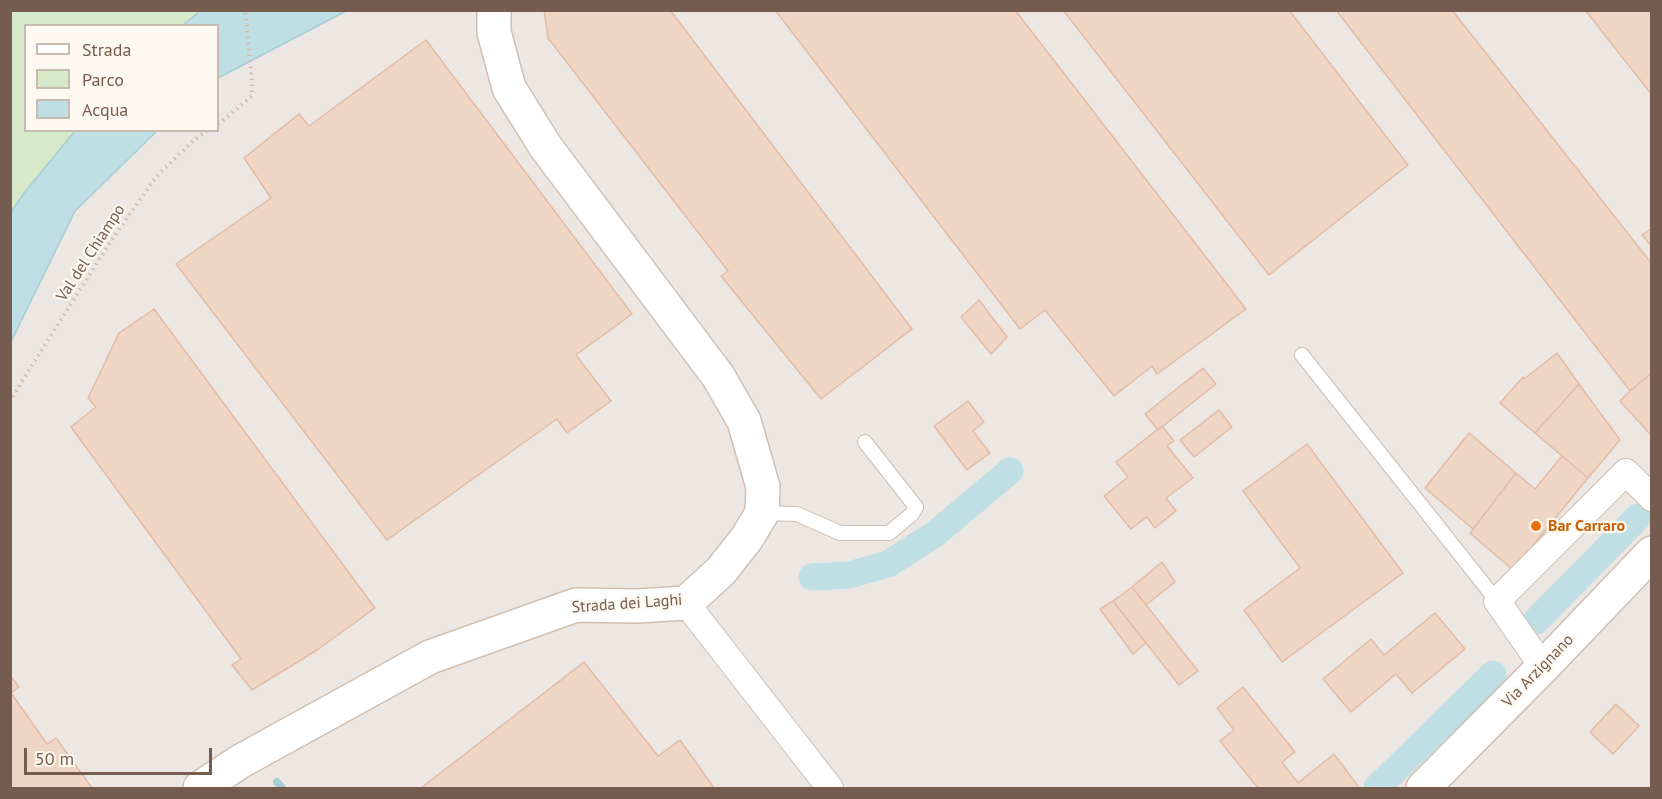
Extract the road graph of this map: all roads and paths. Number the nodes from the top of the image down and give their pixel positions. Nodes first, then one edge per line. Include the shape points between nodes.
1 (245, 10) edge
2 (494, 10) edge
3 (219, 123) edge
4 (205, 132) edge
5 (1302, 355) dead end
6 (10, 402) edge
7 (864, 442) dead end
8 (1652, 498) edge
9 (762, 513) junction
10 (1652, 553) edge
11 (1497, 601) junction
12 (686, 603) junction
13 (1543, 667) junction
14 (1425, 788) edge
15 (200, 789) edge
16 (830, 789) edge

1 - 3 path via 252,96
2 - 9 street via 494,32 509,88 545,146 718,376 744,421 763,487
4 - 6 path, Val del Chiampo via 156,177
5 - 11 lane
7 - 9 lane via 916,507 889,533 840,533 797,514
8 - 11 street via 1626,472
9 - 12 street, Strada dei Laghi via 721,571
10 - 13 street, Via Arzignano
11 - 13 street
12 - 15 street, Strada dei Laghi via 576,605 429,657 241,761
12 - 16 street
13 - 14 street, Via Arzignano

